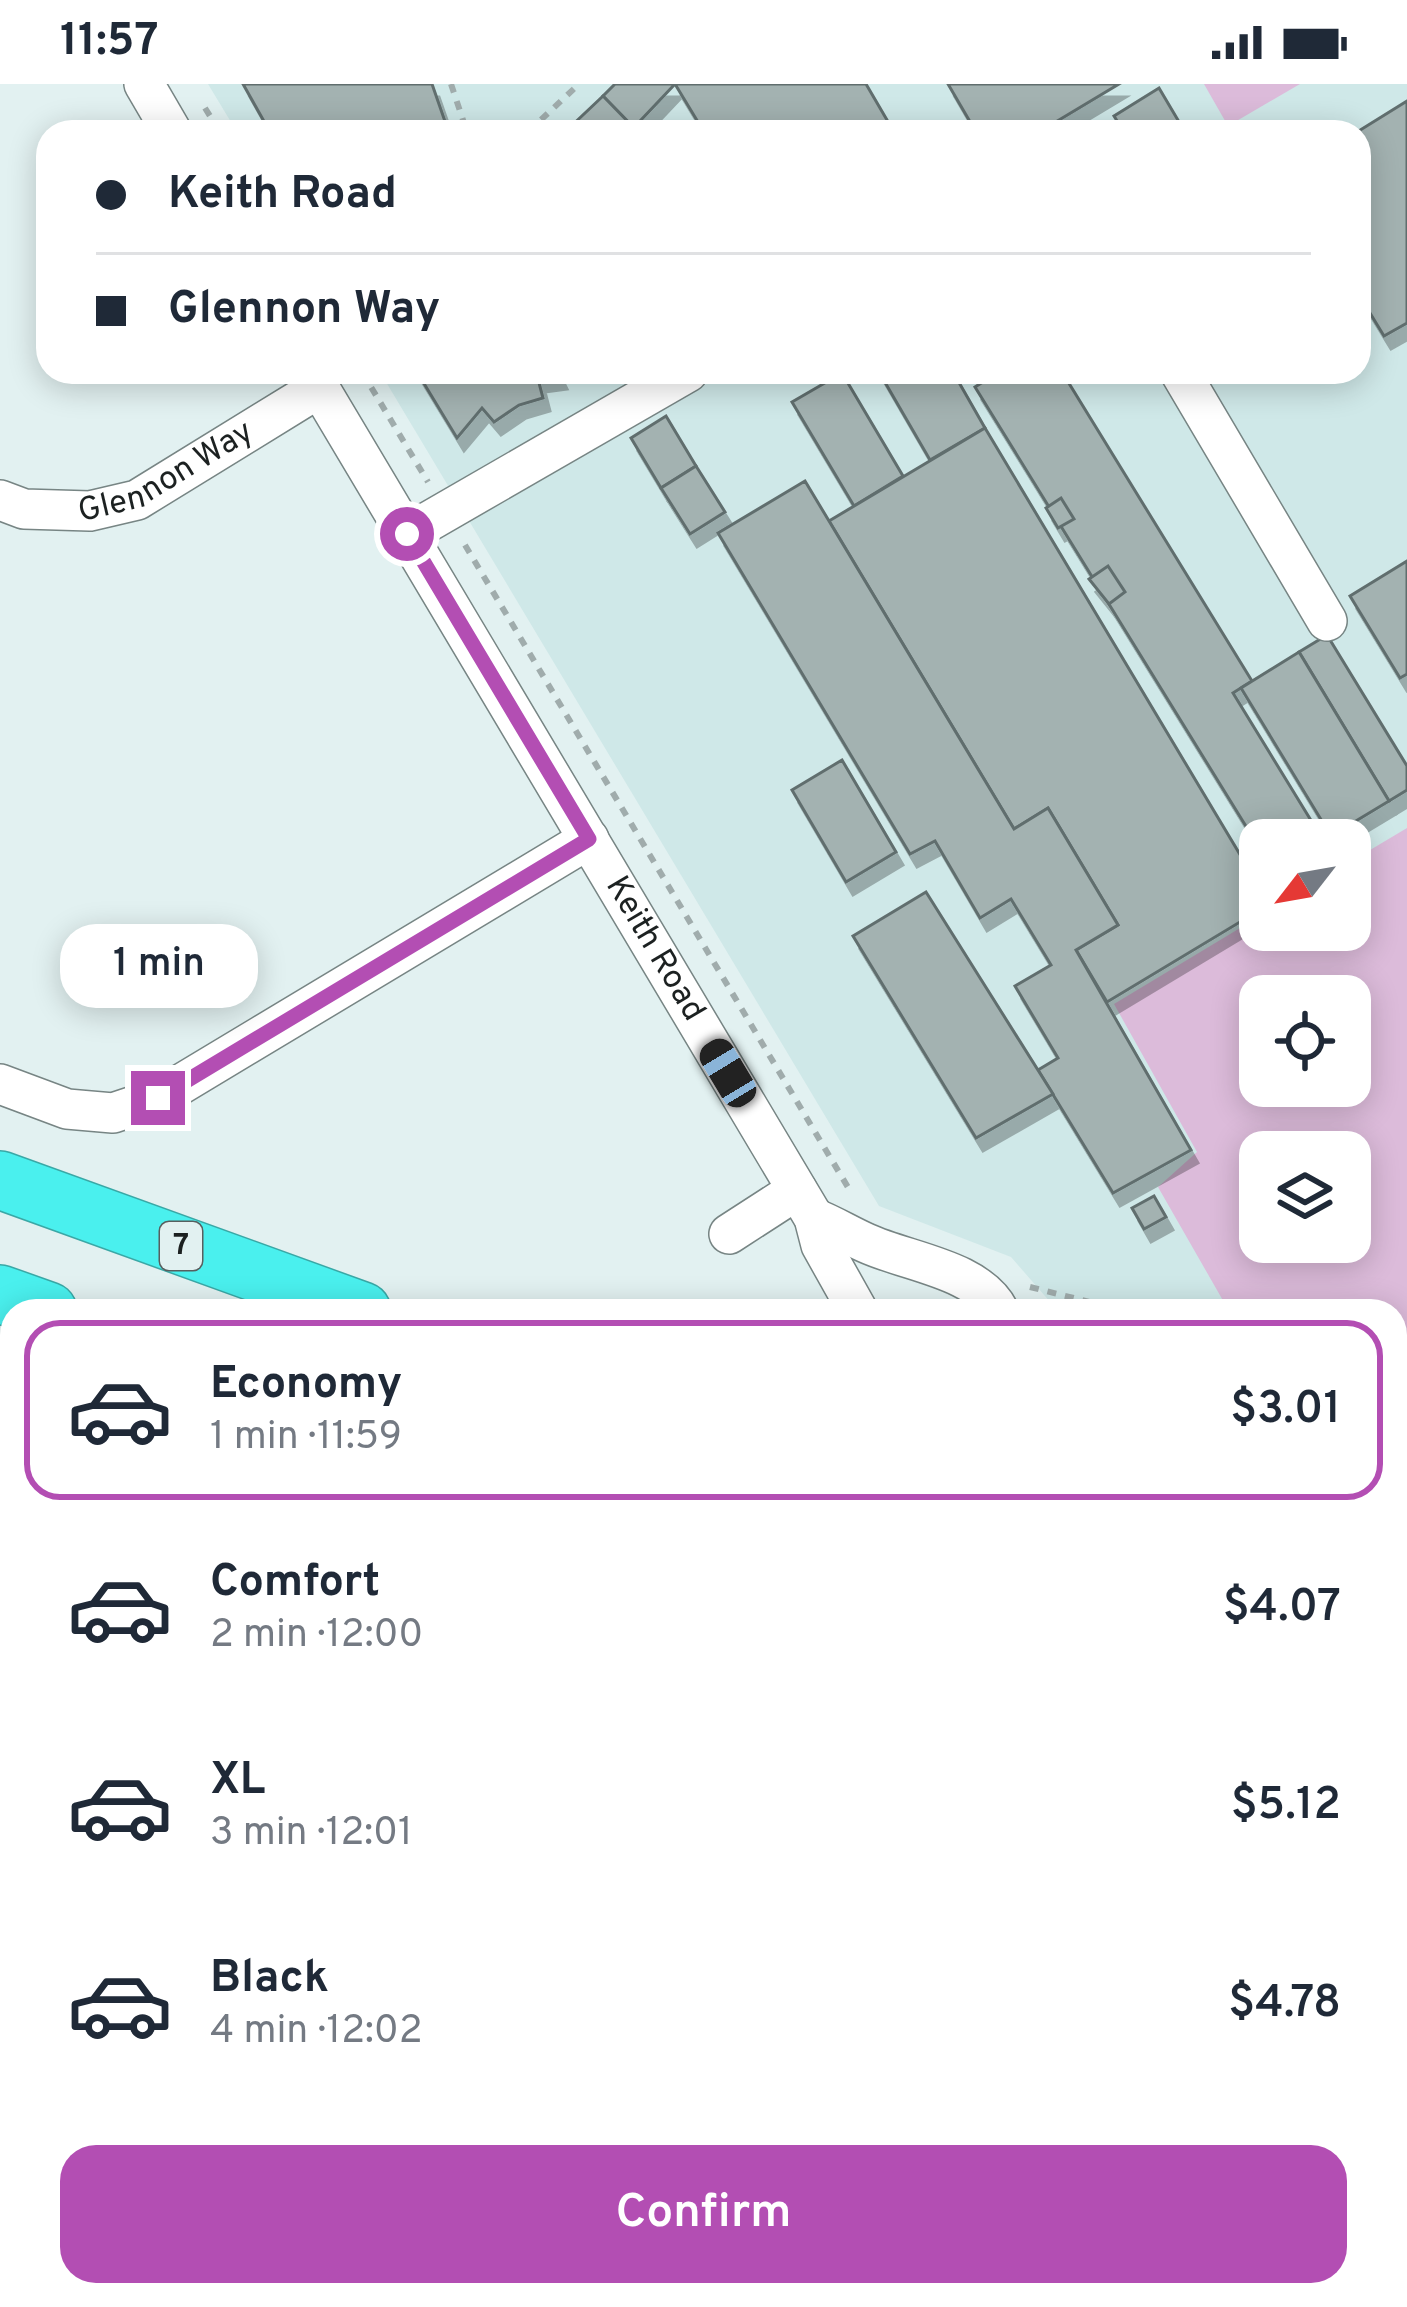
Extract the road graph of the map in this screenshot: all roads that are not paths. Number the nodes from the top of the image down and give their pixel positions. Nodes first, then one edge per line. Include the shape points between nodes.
1 (144, 84) edge
2 (165, 120) edge
3 (309, 384) edge
4 (317, 384) edge
5 (667, 384) edge
6 (1187, 384) edge
7 (0, 500) edge
8 (407, 534) junction
9 (1327, 621) dead end
10 (589, 839) junction
11 (0, 1084) edge
12 (0, 1180) edge
13 (816, 1212) junction
14 (729, 1234) dead end
15 (329, 1299) edge
16 (851, 1299) edge
17 (993, 1299) edge

1 - 2 street
3 - 7 street, Glennon Way via 137,500 90,512
4 - 8 street, Keith Road
5 - 8 street
6 - 9 street
8 - 10 street, Keith Road
10 - 11 street via 158,1098 113,1113 67,1109
10 - 13 street, Keith Road
12 - 15 highway, 7
13 - 14 street
13 - 16 street, Keith Road via 821,1245
13 - 17 street via 864,1243 963,1277

